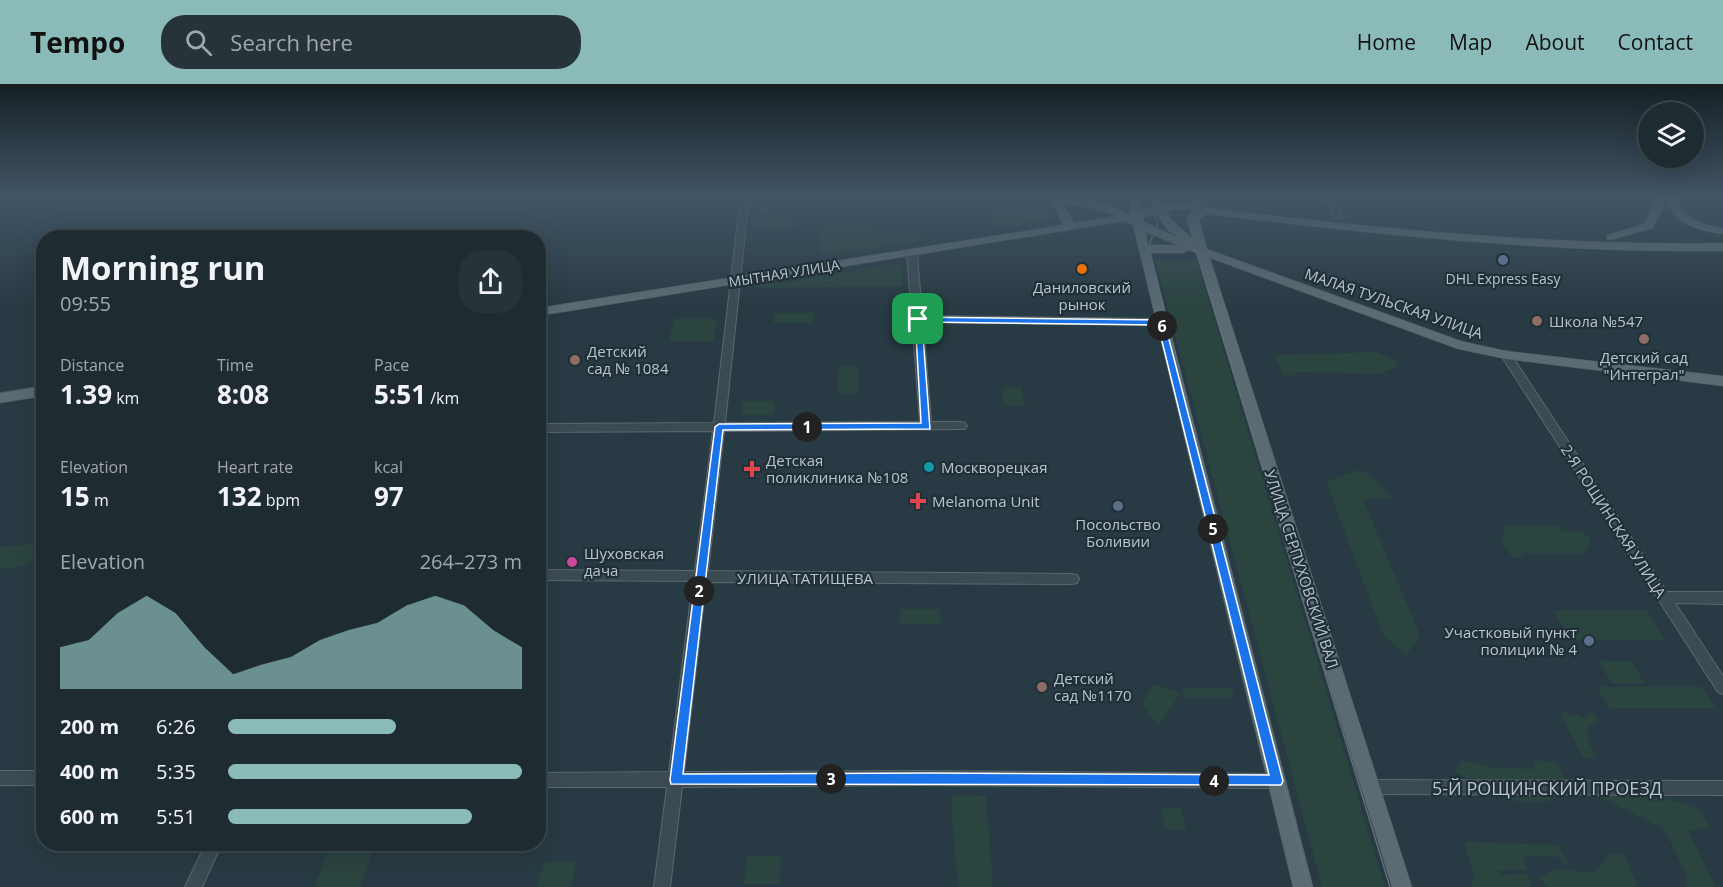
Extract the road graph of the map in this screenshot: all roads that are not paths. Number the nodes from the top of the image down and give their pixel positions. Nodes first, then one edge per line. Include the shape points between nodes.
1 (741, 233) edge
2 (1031, 233) edge
3 (1140, 233) edge
4 (1159, 233) edge
5 (1180, 233) edge
6 (1197, 233) edge
7 (1431, 233) edge
8 (1553, 233) edge
9 (1623, 233) edge
10 (1611, 237) junction
11 (1723, 237) edge
12 (1723, 247) edge
13 (1143, 249) junction
14 (1202, 251) junction
15 (912, 253) junction
16 (736, 281) junction
17 (546, 311) edge
18 (918, 319) junction
19 (1161, 322) junction
20 (1506, 355) junction
21 (1723, 381) edge
22 (36, 392) edge
23 (0, 398) edge
24 (926, 426) junction
25 (961, 426) dead end
26 (719, 427) junction
27 (546, 428) edge
28 (546, 575) edge
29 (701, 578) junction
30 (1072, 579) dead end
31 (1664, 597) junction
32 (1723, 598) edge
33 (1723, 688) edge
34 (0, 778) edge
35 (36, 778) edge
36 (546, 780) edge
37 (676, 780) junction
38 (1277, 781) junction
39 (1370, 787) junction
40 (1723, 788) edge
41 (210, 851) edge
42 (193, 887) edge
43 (662, 887) edge
44 (1303, 887) edge
45 (1402, 887) edge

1 - 16 street
2 - 15 main road, МЫТНАЯ УЛИЦА
3 - 13 main road
4 - 14 main road, МАЛАЯ ТУЛЬСКАЯ УЛИЦА
5 - 14 main road
6 - 14 main road, УЛИЦА СЕРПУХОВСКИЙ ВАЛ
7 - 12 main road via 1605,247
8 - 10 main road
9 - 10 main road
10 - 11 main road
13 - 14 main road
13 - 19 main road
14 - 20 main road, МАЛАЯ ТУЛЬСКАЯ УЛИЦА via 1443,340
14 - 39 main road, УЛИЦА СЕРПУХОВСКИЙ ВАЛ
15 - 16 main road, МЫТНАЯ УЛИЦА
15 - 18 street
16 - 17 main road, МЫТНАЯ УЛИЦА
16 - 26 street
18 - 19 street
18 - 24 street
19 - 38 main road
20 - 21 main road, МАЛАЯ ТУЛЬСКАЯ УЛИЦА
20 - 31 street, 2-Я РОЩИНСКАЯ УЛИЦА
22 - 23 main road
24 - 25 street
24 - 26 street
26 - 27 street
26 - 29 street
28 - 29 street, УЛИЦА ТАТИЩЕВА
29 - 30 street, УЛИЦА ТАТИЩЕВА
29 - 37 street
31 - 32 street
31 - 33 street, 2-Я РОЩИНСКАЯ УЛИЦА
34 - 35 street
36 - 37 street
37 - 38 street
37 - 43 street
38 - 44 main road
39 - 40 street, 5-Й РОЩИНСКИЙ ПРОЕЗД
39 - 45 main road, УЛИЦА СЕРПУХОВСКИЙ ВАЛ
41 - 42 street

